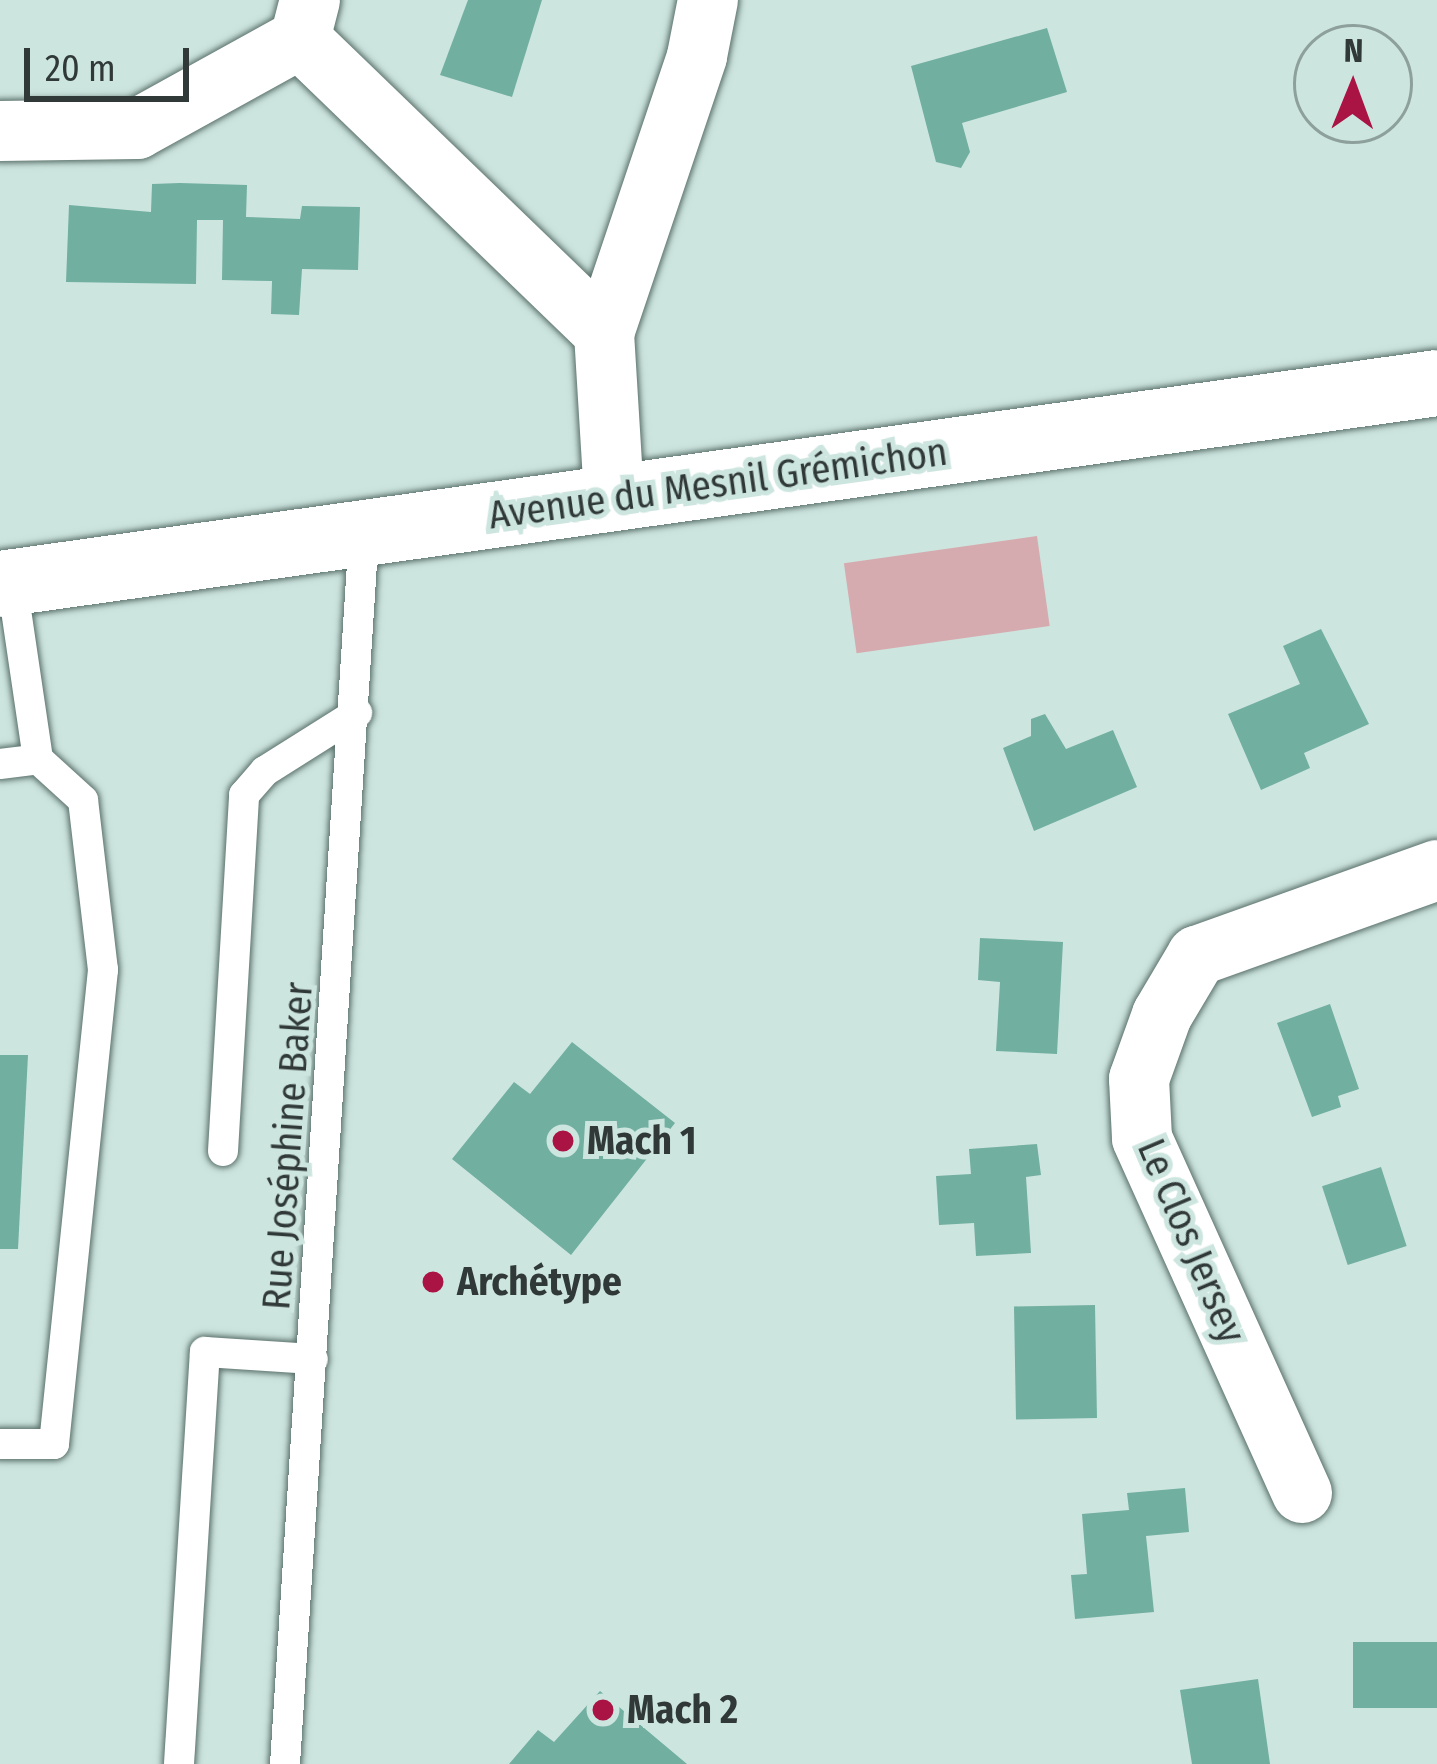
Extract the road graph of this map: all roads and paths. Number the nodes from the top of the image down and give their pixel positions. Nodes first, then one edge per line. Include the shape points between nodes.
1 (708, 0) edge
2 (305, 19) edge
3 (0, 131) edge
4 (604, 333) junction
5 (1437, 383) edge
6 (614, 498) junction
7 (364, 533) junction
8 (6, 584) edge
9 (357, 713) junction
10 (38, 759) junction
11 (0, 764) edge
12 (1437, 870) edge
13 (223, 1151) dead end
14 (313, 1359) junction
15 (0, 1444) edge
16 (1302, 1492) dead end
17 (179, 1764) edge
18 (286, 1764) edge

1 - 4 street via 698,56
2 - 3 street via 137,129
2 - 4 street
4 - 6 street
5 - 6 street, Avenue du Mesnil Grémichon
6 - 7 street, Avenue du Mesnil Grémichon
7 - 8 street, Avenue du Mesnil Grémichon
7 - 9 lane, Rue Joséphine Baker
8 - 10 lane
9 - 13 lane via 265,771 244,795
9 - 14 lane, Rue Joséphine Baker
10 - 11 lane
10 - 15 lane via 83,800 103,970 54,1444
12 - 16 street, Le Clos Jersey via 1198,956 1162,1015 1139,1079 1142,1138
14 - 17 lane via 205,1352
14 - 18 lane, Rue Joséphine Baker

